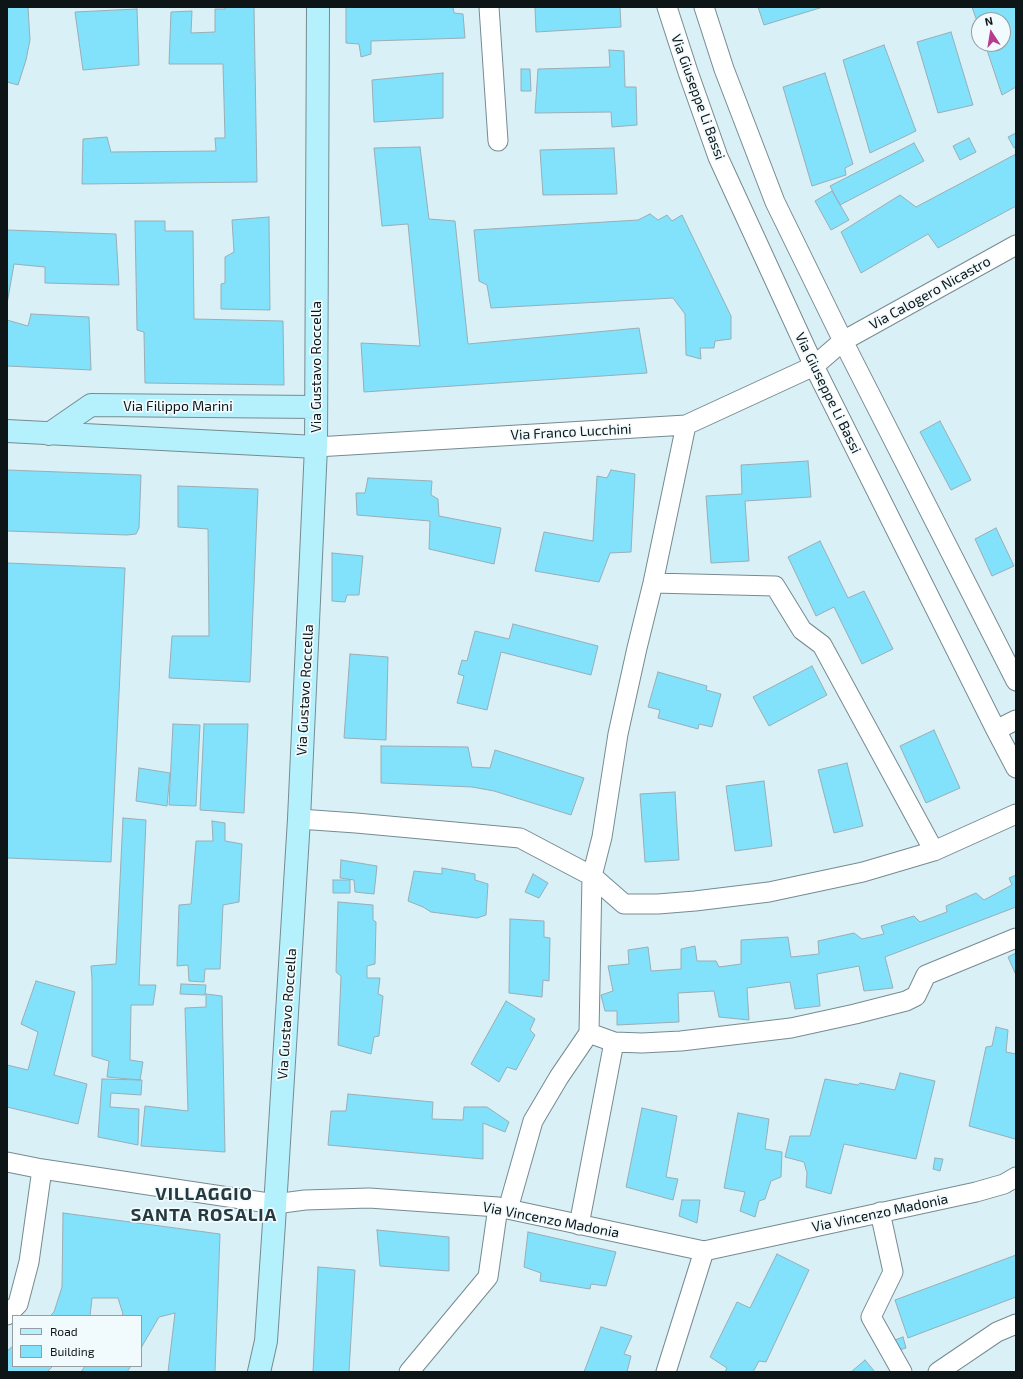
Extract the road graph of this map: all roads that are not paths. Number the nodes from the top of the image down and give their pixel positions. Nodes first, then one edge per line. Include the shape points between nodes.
1 (318, 7) edge
2 (488, 7) edge
3 (667, 7) edge
4 (704, 7) edge
5 (498, 141) dead end
6 (1016, 245) edge
7 (843, 341) junction
8 (814, 366) junction
9 (316, 407) junction
10 (686, 425) junction
11 (7, 431) edge
12 (49, 434) junction
13 (316, 447) junction
14 (653, 583) junction
15 (1016, 681) edge
16 (1016, 720) edge
17 (996, 730) junction
18 (1016, 768) edge
19 (1016, 814) edge
20 (299, 819) junction
21 (934, 851) junction
22 (592, 876) junction
23 (1016, 938) edge
24 (589, 1034) junction
25 (614, 1042) junction
26 (7, 1162) edge
27 (42, 1169) junction
28 (1016, 1177) edge
29 (275, 1204) junction
30 (503, 1208) junction
31 (880, 1212) junction
32 (580, 1225) junction
33 (704, 1251) junction
34 (7, 1315) edge
35 (1016, 1324) edge
36 (259, 1372) edge
37 (409, 1372) edge
38 (666, 1372) edge
39 (902, 1372) edge
40 (938, 1372) edge

1 - 9 street, Via Gustavo Roccella
2 - 5 street
3 - 8 street, Via Giuseppe Li Bassi via 718,157
4 - 7 street via 726,76 775,202
6 - 7 street, Via Calogero Nicastro
7 - 8 street, Via Calogero Nicastro
7 - 15 street
8 - 10 street, Via Franco Lucchini
8 - 17 street, Via Giuseppe Li Bassi
9 - 12 street, Via Filippo Marini via 91,405
9 - 13 street, Via Gustavo Roccella
10 - 13 street, Via Franco Lucchini
10 - 14 street
11 - 12 street
12 - 13 street
13 - 20 street, Via Gustavo Roccella
14 - 21 street via 775,586 802,630 822,645
14 - 22 street via 618,734 602,837
16 - 17 street
17 - 18 street, Via Giuseppe Li Bassi
19 - 21 street
20 - 22 street via 520,838
20 - 29 street, Via Gustavo Roccella
21 - 22 street via 863,872 769,892 666,903 624,904
22 - 24 street
23 - 25 street via 926,975 916,996 906,1001 870,1011 791,1028 657,1042
24 - 25 street
24 - 30 street via 533,1121
25 - 32 street
26 - 27 street, Via Vincenzo Madonia
27 - 29 street, Via Vincenzo Madonia
27 - 34 street via 29,1262 18,1304
28 - 31 street, Via Vincenzo Madonia via 1004,1184 976,1192
29 - 30 street, Via Vincenzo Madonia via 305,1200 369,1198
29 - 36 street, Via Gustavo Roccella via 266,1341
30 - 32 street, Via Vincenzo Madonia
30 - 37 street via 488,1277
31 - 33 street, Via Vincenzo Madonia
31 - 39 street via 893,1272 871,1317
32 - 33 street, Via Vincenzo Madonia
33 - 38 street
35 - 40 street via 997,1332

